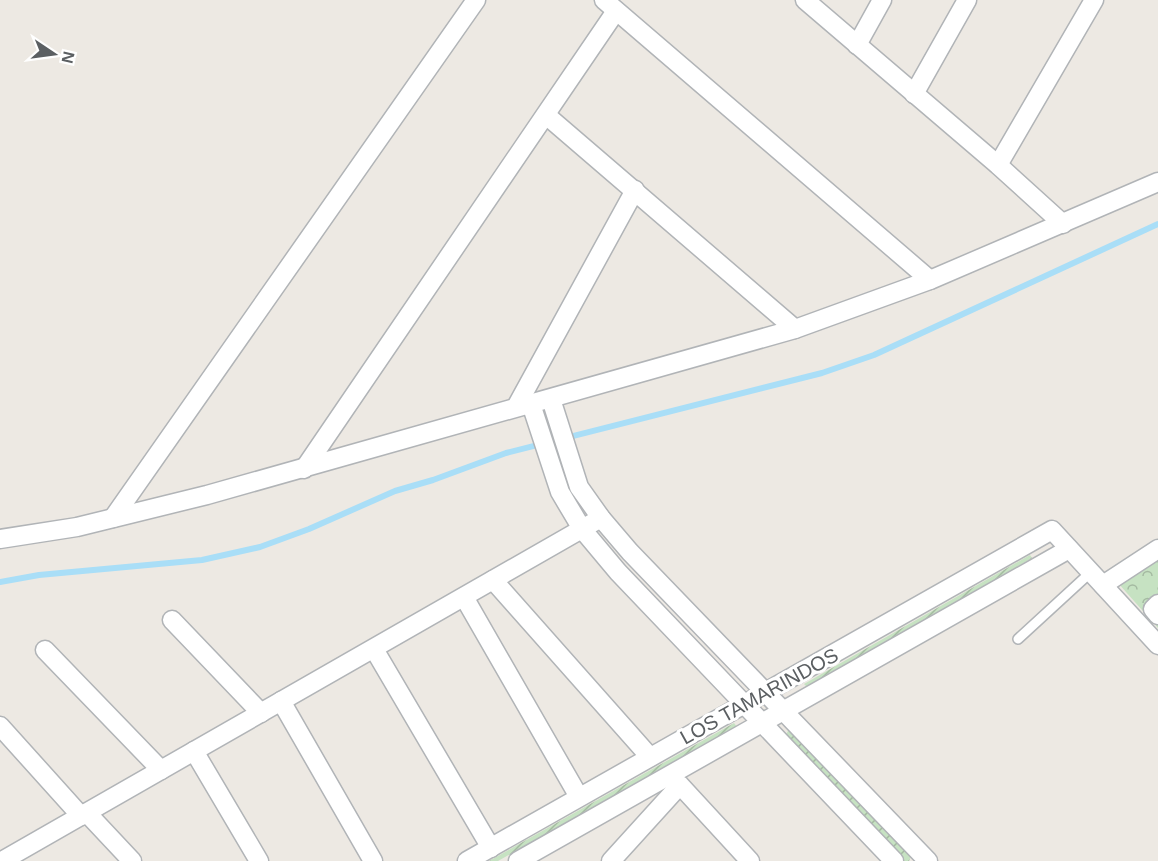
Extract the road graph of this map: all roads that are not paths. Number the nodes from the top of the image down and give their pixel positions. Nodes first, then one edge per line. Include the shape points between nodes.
1 (477, 0) edge
2 (805, 0) edge
3 (882, 0) edge
4 (967, 0) edge
5 (1094, 0) edge
6 (610, 6) edge
7 (857, 45) junction
8 (914, 94) junction
9 (546, 115) junction
10 (998, 165) junction
11 (1158, 182) edge
12 (635, 190) junction
13 (1063, 224) junction
14 (930, 280) junction
15 (795, 329) junction
16 (551, 399) junction
17 (524, 406) junction
18 (304, 469) junction
19 (113, 518) junction
20 (601, 518) junction
21 (582, 529) junction
22 (0, 539) edge
23 (1069, 549) junction
24 (1157, 551) edge
25 (1097, 579) junction
26 (492, 580) junction
27 (464, 597) junction
28 (1158, 604) edge
29 (1158, 615) edge
30 (172, 620) dead end
31 (1018, 639) dead end
32 (1158, 645) edge
33 (374, 649) junction
34 (45, 650) dead end
35 (766, 692) junction
36 (281, 701) junction
37 (744, 704) junction
38 (784, 710) junction
39 (261, 713) junction
40 (761, 723) junction
41 (0, 726) edge
42 (194, 751) junction
43 (650, 757) junction
44 (160, 771) junction
45 (579, 797) junction
46 (84, 814) junction
47 (491, 848) junction
48 (748, 860) edge
49 (2, 861) edge
50 (132, 861) edge
51 (258, 861) edge
52 (374, 861) edge
53 (467, 861) edge
54 (518, 861) edge
55 (611, 861) edge
56 (894, 861) edge
57 (928, 861) edge

1 - 19 street
2 - 7 street
3 - 7 street
4 - 8 street
5 - 10 street
6 - 9 street
6 - 14 street
7 - 8 street
8 - 10 street
9 - 12 street
9 - 18 street
10 - 13 street
11 - 13 street
12 - 15 street
12 - 17 street
13 - 14 street
14 - 15 street
15 - 16 street
16 - 17 street
16 - 20 street via 579,487
17 - 18 street
17 - 21 street via 560,492
18 - 19 street
19 - 22 street
20 - 21 street
20 - 35 street
21 - 26 street
21 - 37 street
23 - 25 street
23 - 35 street, LOS TAMARINDOS via 1052,530
23 - 38 street, LOS TAMARINDOS
24 - 25 street
25 - 31 lane
25 - 32 street
26 - 27 street
26 - 43 street
27 - 33 street
27 - 45 street
28 - 29 street via 1152,609
30 - 39 street
33 - 36 street
33 - 47 street
34 - 44 street
35 - 37 street, LOS TAMARINDOS
35 - 38 street
36 - 39 street
36 - 52 street
37 - 40 street
37 - 43 street, LOS TAMARINDOS
38 - 40 street, LOS TAMARINDOS
38 - 57 street
39 - 42 street
40 - 54 street, LOS TAMARINDOS
40 - 56 street
41 - 46 street
42 - 44 street
42 - 51 street
43 - 45 street, LOS TAMARINDOS
44 - 46 street
45 - 47 street, LOS TAMARINDOS
46 - 49 street
46 - 50 street
47 - 53 street, LOS TAMARINDOS
48 - 55 street via 680,785

